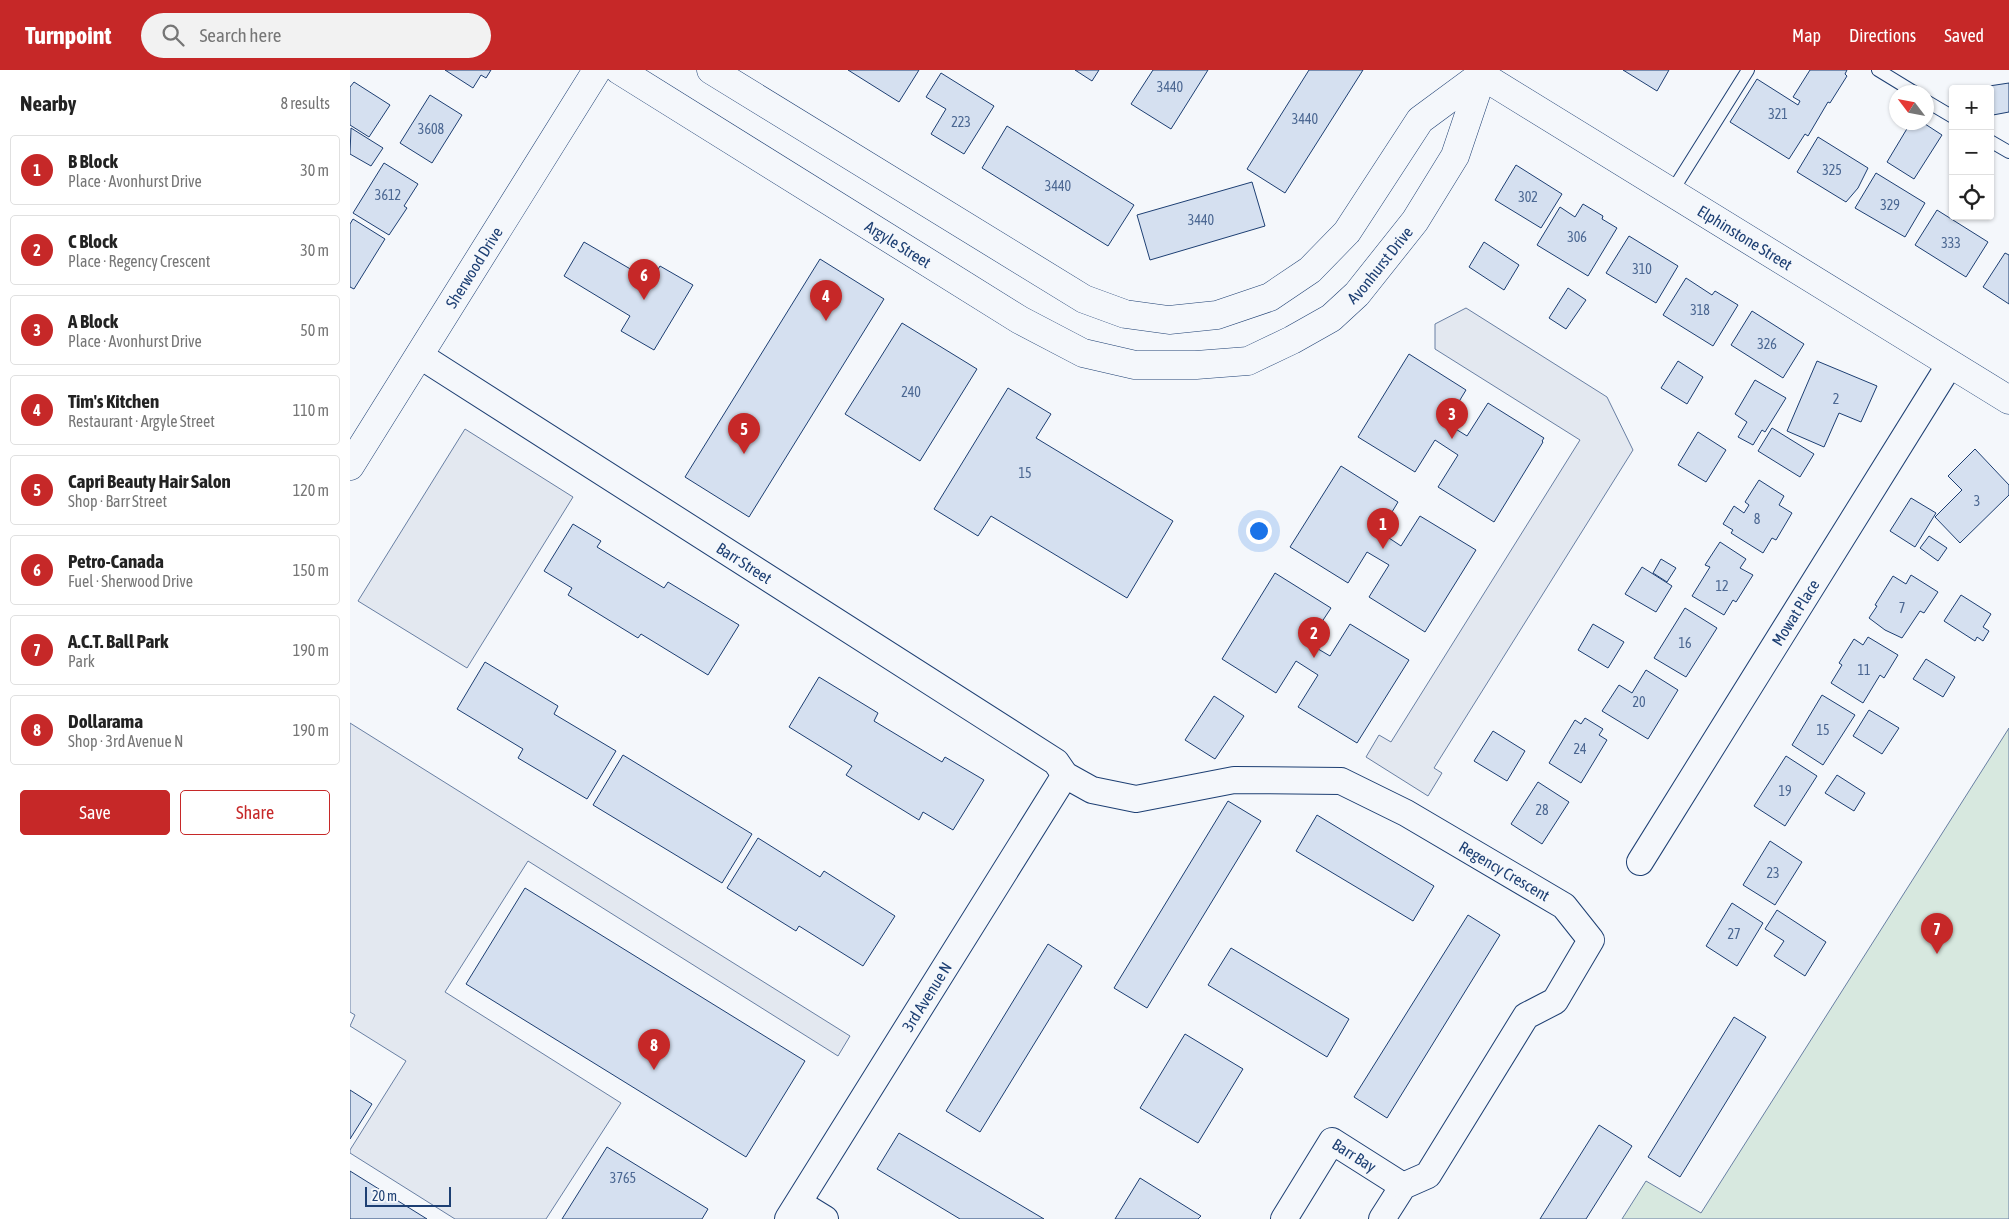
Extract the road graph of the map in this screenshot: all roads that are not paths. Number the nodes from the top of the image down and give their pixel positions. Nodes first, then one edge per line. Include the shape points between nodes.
1 (597, 70) edge
2 (619, 70) edge
3 (711, 70) edge
4 (1748, 70) edge
5 (1878, 70) edge
6 (1482, 72) edge
7 (1903, 85) edge
8 (1934, 106) edge
9 (1949, 115) edge
10 (1994, 143) edge
11 (2009, 152) edge
12 (1671, 193) junction
13 (419, 356) junction
14 (1950, 364) junction
15 (1196, 365) joint
16 (2009, 400) edge
17 (350, 466) edge
18 (1065, 775) junction
19 (1640, 862) dead end
20 (1403, 1186) junction
21 (793, 1211) edge
22 (825, 1219) edge
23 (1284, 1219) edge
24 (1382, 1219) edge

1 - 13 street, Sherwood Drive
2 - 15 street, Argyle Street via 1020,320 1083,353 1135,366
3 - 6 street via 1084,299 1126,314 1169,320 1217,315 1270,297 1310,270 1347,232 1420,120
4 - 12 lane
5 - 7 lane
6 - 12 street, Elphinstone Street
6 - 15 street, Avonhurst Drive via 1455,156 1414,221 1357,294 1331,318 1248,361
8 - 9 lane
10 - 11 lane
12 - 14 street, Elphinstone Street
13 - 17 street, Sherwood Drive
13 - 18 street, Barr Street via 1056,762
14 - 16 street, Elphinstone Street
14 - 19 street, Mowat Place
18 - 20 street, Regency Crescent via 1092,790 1136,799 1234,780 1341,781 1406,814 1564,906 1591,940 1555,1001 1526,1016 1428,1175
18 - 21 street, 3rd Avenue N
20 - 23 street, Barr Bay via 1332,1141
20 - 24 street
21 - 22 street

